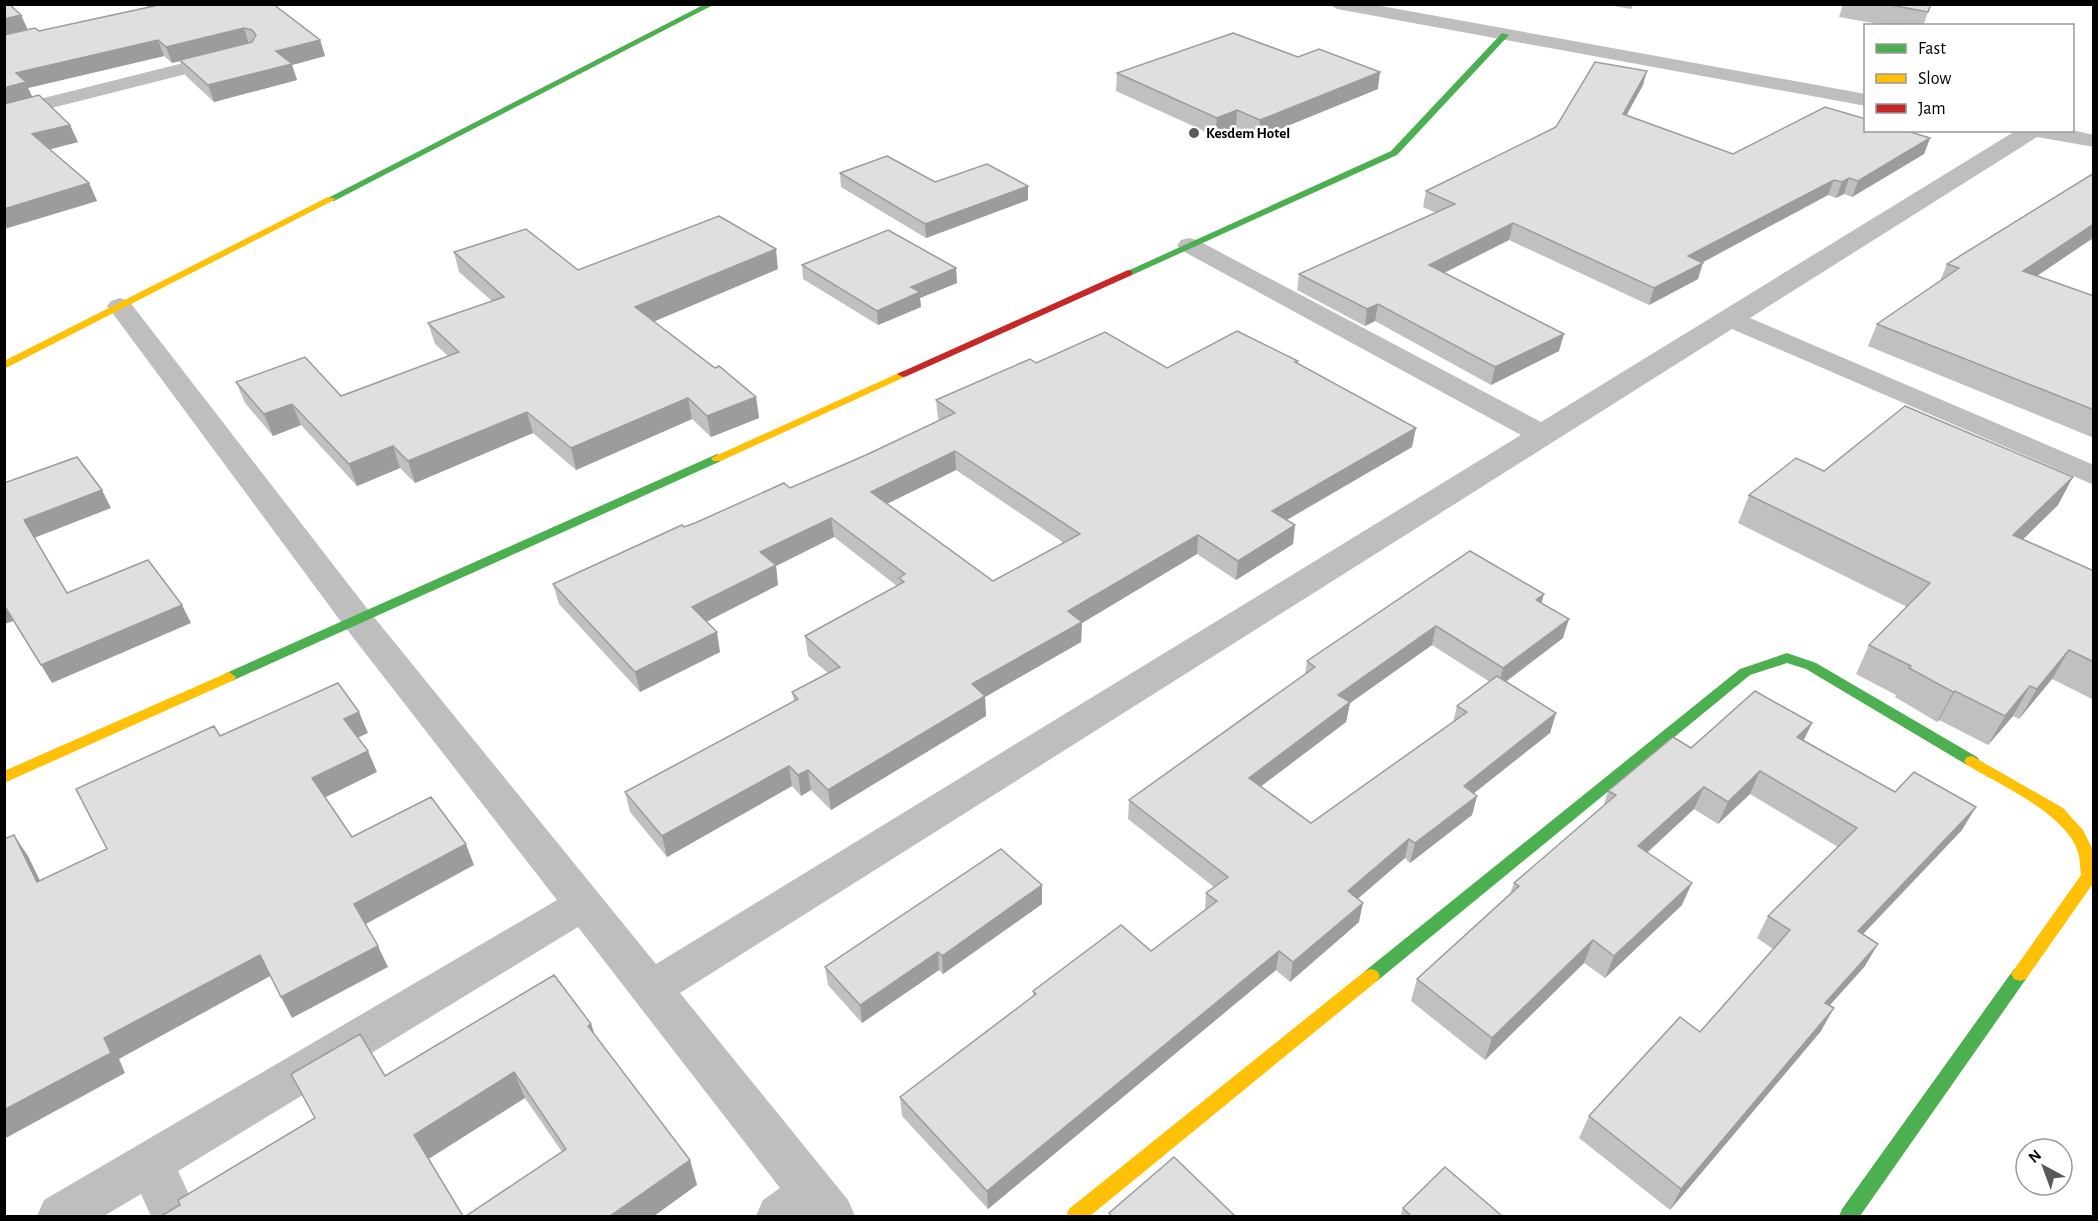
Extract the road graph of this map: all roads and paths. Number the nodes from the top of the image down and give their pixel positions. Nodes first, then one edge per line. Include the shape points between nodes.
1 (712, 4) edge
2 (1337, 4) edge
3 (1389, 9) edge
4 (1505, 34) junction
5 (250, 52) edge
6 (1864, 100) edge
7 (4, 114) edge
8 (2032, 132) edge
9 (2046, 132) edge
10 (2094, 141) edge
11 (1189, 245) junction
12 (120, 306) junction
13 (1730, 319) junction
14 (4, 366) edge
15 (1543, 435) junction
16 (2094, 476) edge
17 (357, 619) junction
18 (4, 778) edge
19 (583, 904) junction
20 (651, 989) junction
21 (150, 1163) junction
22 (808, 1209) edge
23 (61, 1216) edge
24 (175, 1216) edge
25 (1076, 1216) edge
26 (1849, 1216) edge

1 - 12 street
2 - 3 street
3 - 4 street
4 - 6 street
4 - 11 street via 1394,153
5 - 7 street
8 - 13 street
9 - 10 street
11 - 15 street
11 - 17 street
12 - 14 street
12 - 17 street
13 - 15 street
13 - 16 street
15 - 20 street
17 - 18 street
17 - 19 street
19 - 20 street
19 - 21 street
20 - 22 street
21 - 23 street
21 - 24 street
25 - 26 street via 1745,672 1786,658 1811,666 2058,812 2089,852 2089,876

